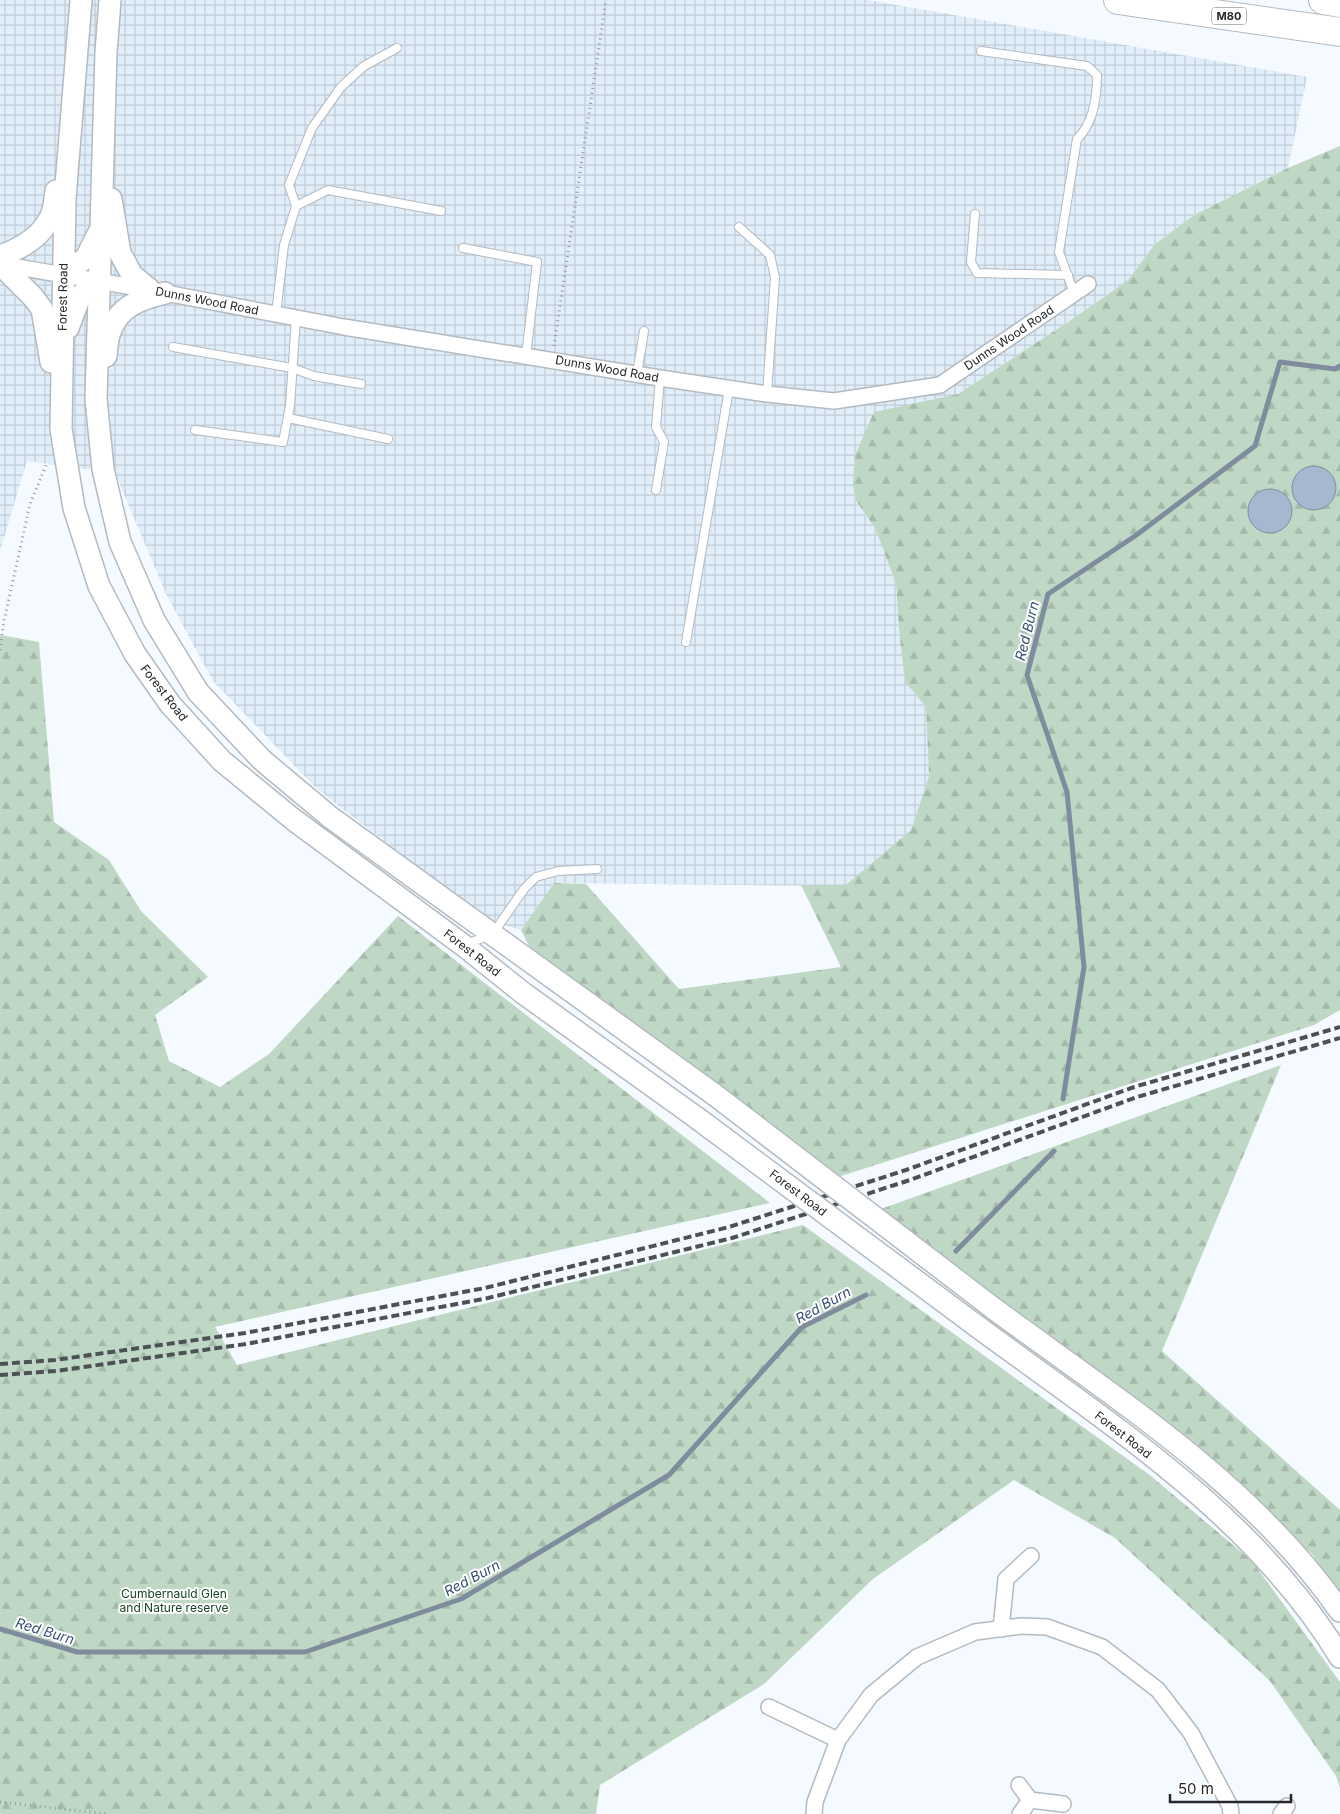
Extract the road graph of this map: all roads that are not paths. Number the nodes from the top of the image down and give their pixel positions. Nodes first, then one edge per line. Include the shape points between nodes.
1 (81, 0) edge
2 (110, 0) edge
3 (1118, 0) edge
4 (1323, 0) edge
5 (1340, 2) edge
6 (1340, 32) edge
7 (397, 48) dead end
8 (981, 52) dead end
9 (70, 135) junction
10 (104, 142) junction
11 (296, 206) junction
12 (441, 211) dead end
13 (975, 214) dead end
14 (739, 227) dead end
15 (100, 228) junction
16 (463, 248) dead end
17 (0, 256) edge
18 (0, 264) edge
19 (63, 274) junction
20 (1068, 275) junction
21 (98, 281) junction
22 (1088, 284) dead end
23 (157, 291) junction
24 (1074, 293) junction
25 (276, 314) junction
26 (296, 318) junction
27 (644, 331) dead end
28 (62, 345) junction
29 (173, 347) dead end
30 (526, 356) junction
31 (292, 368) junction
32 (637, 374) junction
33 (660, 378) junction
34 (361, 384) dead end
35 (730, 389) junction
36 (767, 394) junction
37 (98, 418) junction
38 (288, 418) junction
39 (61, 429) junction
40 (195, 430) dead end
41 (388, 439) dead end
42 (656, 490) dead end
43 (686, 642) dead end
44 (597, 869) dead end
45 (492, 935) junction
46 (464, 945) junction
47 (1031, 1556) dead end
48 (1340, 1611) edge
49 (1001, 1629) junction
50 (1340, 1657) edge
51 (769, 1707) dead end
52 (838, 1740) junction
53 (1019, 1785) dead end
54 (1030, 1800) junction
55 (1063, 1804) dead end
56 (814, 1814) edge
57 (1020, 1814) edge
58 (1231, 1814) edge

1 - 9 street, Forest Road
2 - 10 street, Forest Road
3 - 6 highway, M80
4 - 5 highway
7 - 11 lane via 364,66 342,87 312,128 289,186
8 - 20 lane via 1087,66 1097,75 1097,97 1085,131 1077,139 1061,243 1060,252
9 - 17 street via 50,218 32,241
9 - 19 street, Forest Road
10 - 15 street, Forest Road
10 - 23 street via 120,254 132,275
11 - 12 lane via 328,190
11 - 25 lane via 284,245
13 - 20 lane via 971,262 977,273
14 - 36 lane via 770,255 775,277
15 - 19 street via 86,258
15 - 21 street, Forest Road
16 - 30 lane via 537,262
18 - 19 street, Dunns Wood Road
18 - 39 street via 42,309
19 - 21 street, Dunns Wood Road
19 - 28 street, Forest Road
20 - 24 lane
21 - 23 street, Dunns Wood Road
21 - 28 street via 80,296
21 - 37 street, Forest Road
22 - 24 street, Dunns Wood Road
23 - 25 street, Dunns Wood Road
23 - 37 street via 132,304 110,332
24 - 36 street, Dunns Wood Road via 940,385 834,400
25 - 26 street, Dunns Wood Road
26 - 30 street, Dunns Wood Road
26 - 31 lane
27 - 32 lane
28 - 39 street, Forest Road
29 - 31 lane
30 - 32 street, Dunns Wood Road
31 - 34 lane via 314,376
31 - 38 lane
32 - 33 street, Dunns Wood Road
33 - 35 street, Dunns Wood Road
33 - 42 lane via 656,427 664,442
35 - 36 street, Dunns Wood Road
35 - 43 lane
37 - 45 street, Forest Road via 103,469 120,542 154,620 198,692 262,760 330,816
38 - 40 lane via 283,442
38 - 41 lane
39 - 46 street, Forest Road via 74,508 99,586 135,654 170,704 229,767 294,820
44 - 45 lane via 558,871 536,877
45 - 46 lane
45 - 48 street, Forest Road, bridge via 715,1095 993,1308 1160,1430 1228,1486 1302,1560
46 - 50 street, Forest Road, bridge via 523,993 1130,1439 1222,1514 1272,1565
47 - 49 street via 1006,1578
49 - 52 street via 976,1632 917,1657 871,1695
49 - 58 street via 1046,1626 1102,1647 1158,1690 1191,1733 1230,1806
51 - 52 street
52 - 56 street
53 - 54 street
54 - 55 street
54 - 57 street

